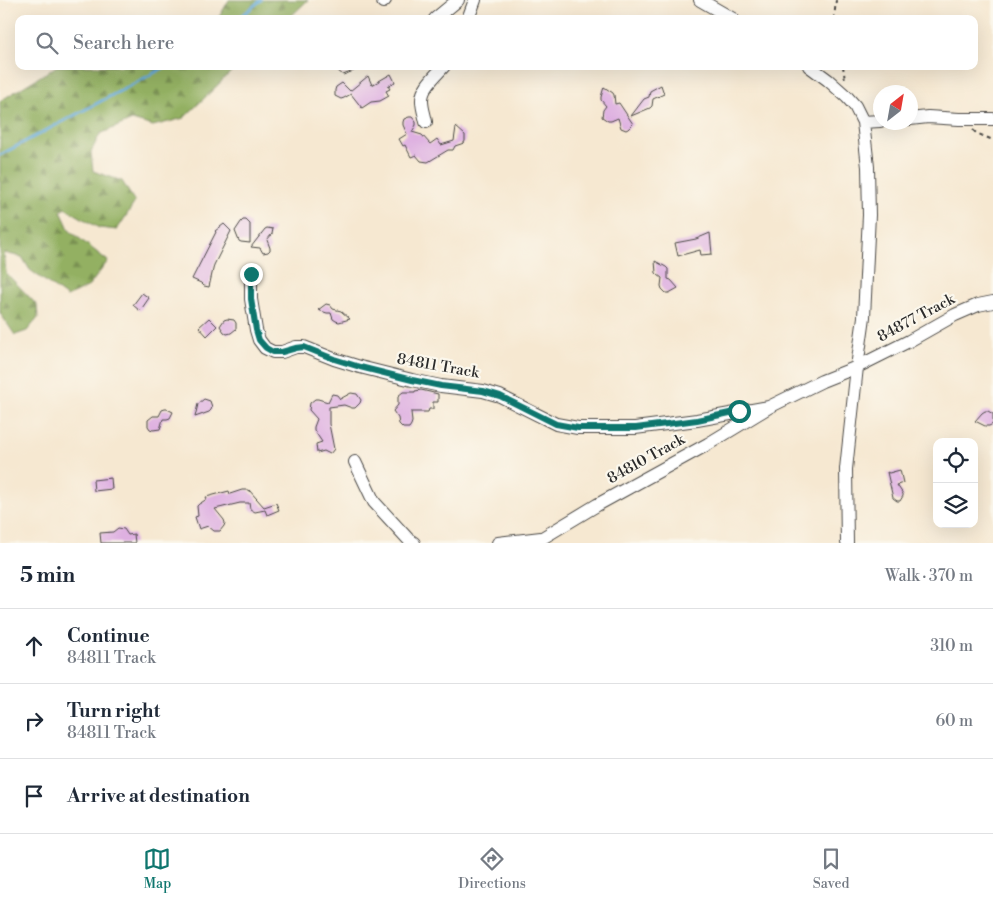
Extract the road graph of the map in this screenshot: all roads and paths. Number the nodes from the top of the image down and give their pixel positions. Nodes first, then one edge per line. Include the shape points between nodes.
1 (458, 0) edge
2 (475, 0) edge
3 (700, 0) edge
4 (836, 0) edge
5 (440, 15) edge
6 (469, 15) edge
7 (726, 15) edge
8 (834, 15) edge
9 (441, 70) edge
10 (814, 70) edge
11 (918, 118) edge
12 (993, 119) edge
13 (873, 121) edge
14 (426, 122) dead end
15 (863, 122) junction
16 (251, 274) dead end
17 (993, 302) edge
18 (857, 367) junction
19 (769, 407) junction
20 (355, 462) dead end
21 (537, 540) edge
22 (414, 543) edge
23 (498, 543) edge
24 (847, 543) edge

1 - 5 street
2 - 6 street
3 - 7 street
4 - 8 path
9 - 14 street via 422,96
10 - 15 street via 847,97
11 - 12 street
13 - 15 street
15 - 18 street via 869,215 864,317
16 - 19 street, 84811 Track via 256,330 262,344 273,352 304,347 360,367 412,380 483,391 556,424 578,428 636,428
17 - 18 street, 84877 Track via 955,315
18 - 19 street, 84810 Track
18 - 24 street via 846,469
19 - 21 street, 84810 Track
20 - 22 street via 374,502
21 - 23 street

